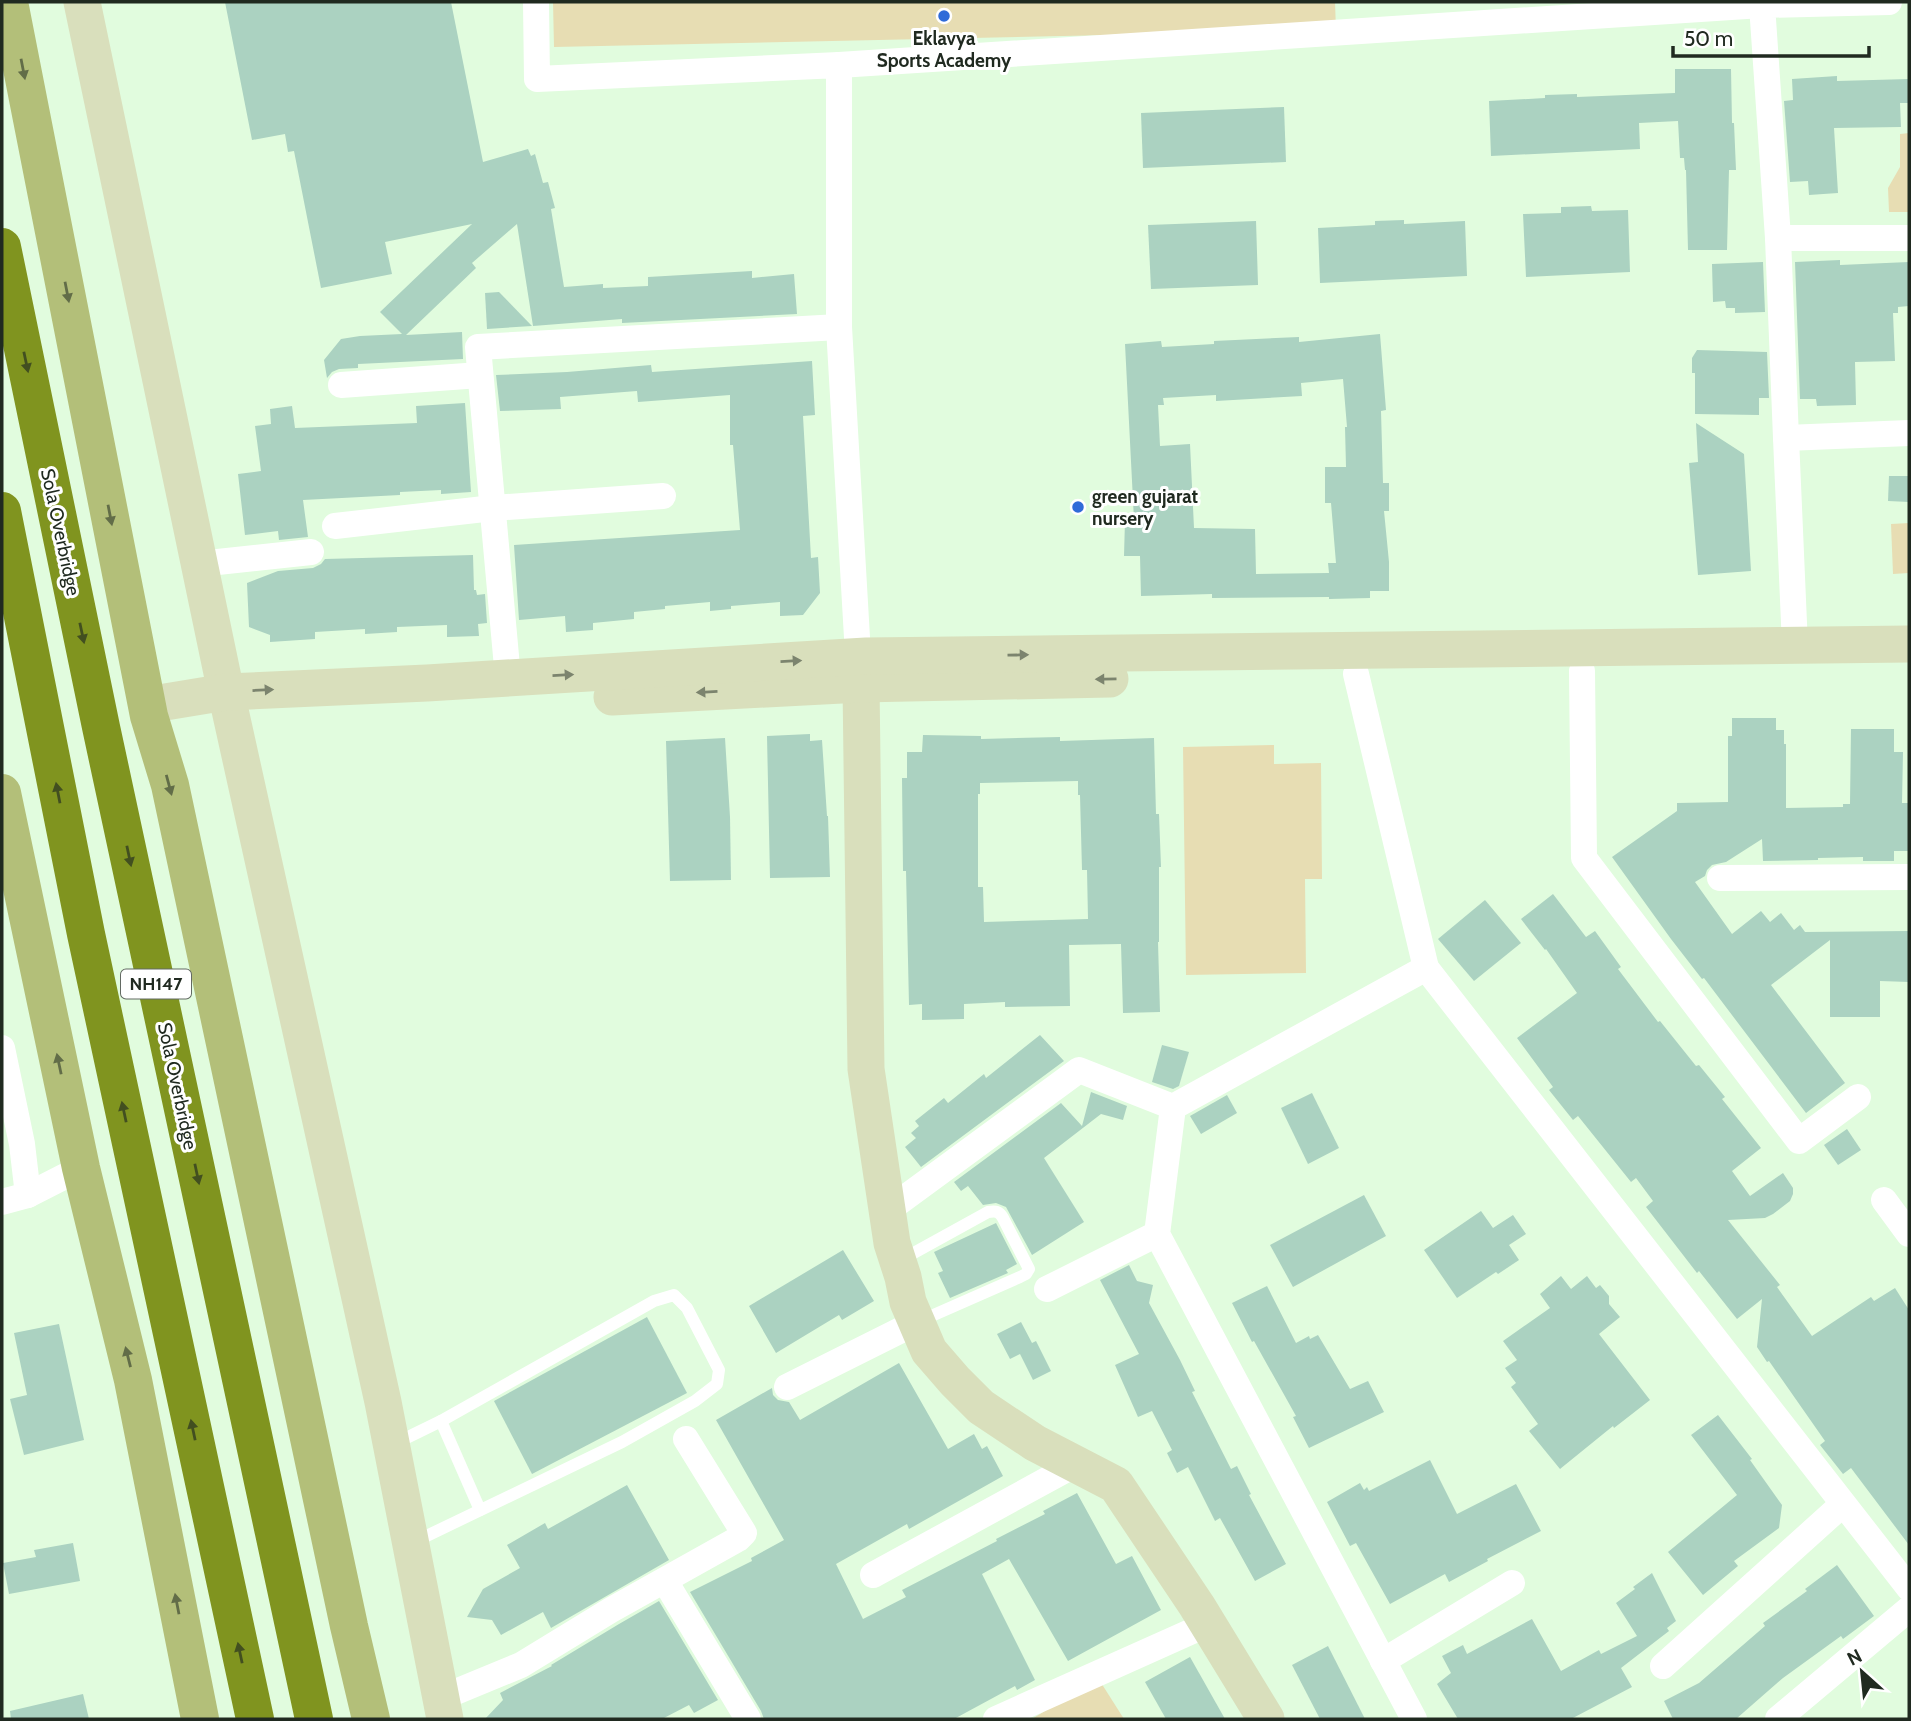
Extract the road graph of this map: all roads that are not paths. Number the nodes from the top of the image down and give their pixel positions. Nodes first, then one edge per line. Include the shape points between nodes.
1 (9, 2) edge
2 (82, 2) edge
3 (536, 2) edge
4 (1889, 2) edge
5 (1762, 5) junction
6 (1683, 6) edge
7 (839, 65) junction
8 (1778, 238) junction
9 (1909, 238) edge
10 (2, 247) edge
11 (839, 327) junction
12 (481, 375) junction
13 (341, 385) dead end
14 (1909, 433) edge
15 (1786, 438) junction
16 (663, 496) dead end
17 (493, 508) junction
18 (2, 510) edge
19 (335, 526) dead end
20 (311, 552) dead end
21 (199, 564) junction
22 (1909, 644) edge
23 (1794, 646) junction
24 (1909, 667) edge
25 (859, 671) junction
26 (1582, 671) junction
27 (1356, 674) junction
28 (508, 678) junction
29 (228, 704) junction
30 (149, 716) junction
31 (2, 793) edge
32 (1909, 877) edge
33 (1720, 878) dead end
34 (1426, 968) junction
35 (2, 1048) edge
36 (1858, 1097) dead end
37 (1173, 1107) junction
38 (81, 1168) junction
39 (28, 1195) junction
40 (1884, 1200) dead end
41 (2, 1202) edge
42 (887, 1211) junction
43 (1157, 1234) junction
44 (1909, 1234) edge
45 (898, 1262) junction
46 (1047, 1289) dead end
47 (917, 1322) junction
48 (787, 1387) dead end
49 (441, 1421) junction
50 (686, 1439) dead end
51 (391, 1445) junction
52 (1076, 1464) junction
53 (1843, 1504) junction
54 (480, 1510) junction
55 (411, 1544) junction
56 (873, 1575) dead end
57 (665, 1581) junction
58 (1513, 1583) dead end
59 (1909, 1588) edge
60 (1909, 1609) edge
61 (1208, 1624) junction
62 (1383, 1661) junction
63 (1663, 1666) dead end
64 (443, 1708) edge
65 (200, 1719) edge
66 (255, 1719) edge
67 (314, 1719) edge
68 (371, 1719) edge
69 (748, 1719) edge
70 (996, 1719) edge
71 (1266, 1719) edge
72 (1414, 1719) edge
73 (1778, 1719) edge

1 -> 30 main road
2 - 21 street
3 - 7 street via 537,79
4 - 5 street
5 - 6 street
5 - 8 street
6 - 7 street
7 - 11 street
8 - 9 street
8 - 15 street
10 -> 67 highway, Sola Overbridge / NH147
11 - 12 street via 486,346 478,348
11 - 25 street
12 - 13 street
12 - 17 street
14 - 15 street
15 - 23 street
16 - 17 street
17 - 19 street
17 - 28 street
66 -> 18 highway, NH147 via 86,934
20 - 21 street
21 - 29 street
22 - 23 street
25 -> 23 street
24 - 26 street
27 -> 25 street
28 -> 25 street
25 -> 29 street
25 - 42 street via 866,1069
26 - 27 street
26 - 36 street via 1584,858 1799,1141
27 - 34 street
29 -> 28 street
29 - 30 street
29 - 51 street
30 -> 68 main road via 170,785
38 -> 31 main road
32 - 33 street
34 - 37 street
34 - 53 street
35 - 39 street
37 - 42 street via 1079,1070
37 - 43 street
38 - 39 street
65 -> 38 main road via 134,1380
39 - 41 street
40 - 44 street
42 - 45 street
43 - 46 street
43 - 62 street
45 - 47 street
45 - 47 lane via 995,1211 1029,1269
47 - 48 street
47 - 52 street via 929,1351 981,1407
49 - 51 lane
49 - 54 lane
49 - 54 lane via 654,1301 674,1295 687,1308 719,1370 717,1384 695,1401
50 - 57 street via 744,1533
51 - 55 street
52 - 56 street
52 - 61 street via 1116,1485
53 - 59 street
53 - 63 street
54 - 55 lane
55 - 64 street
57 - 64 street
57 - 69 street
58 - 62 street
60 - 73 street
61 - 70 street
61 - 71 street
62 - 72 street

